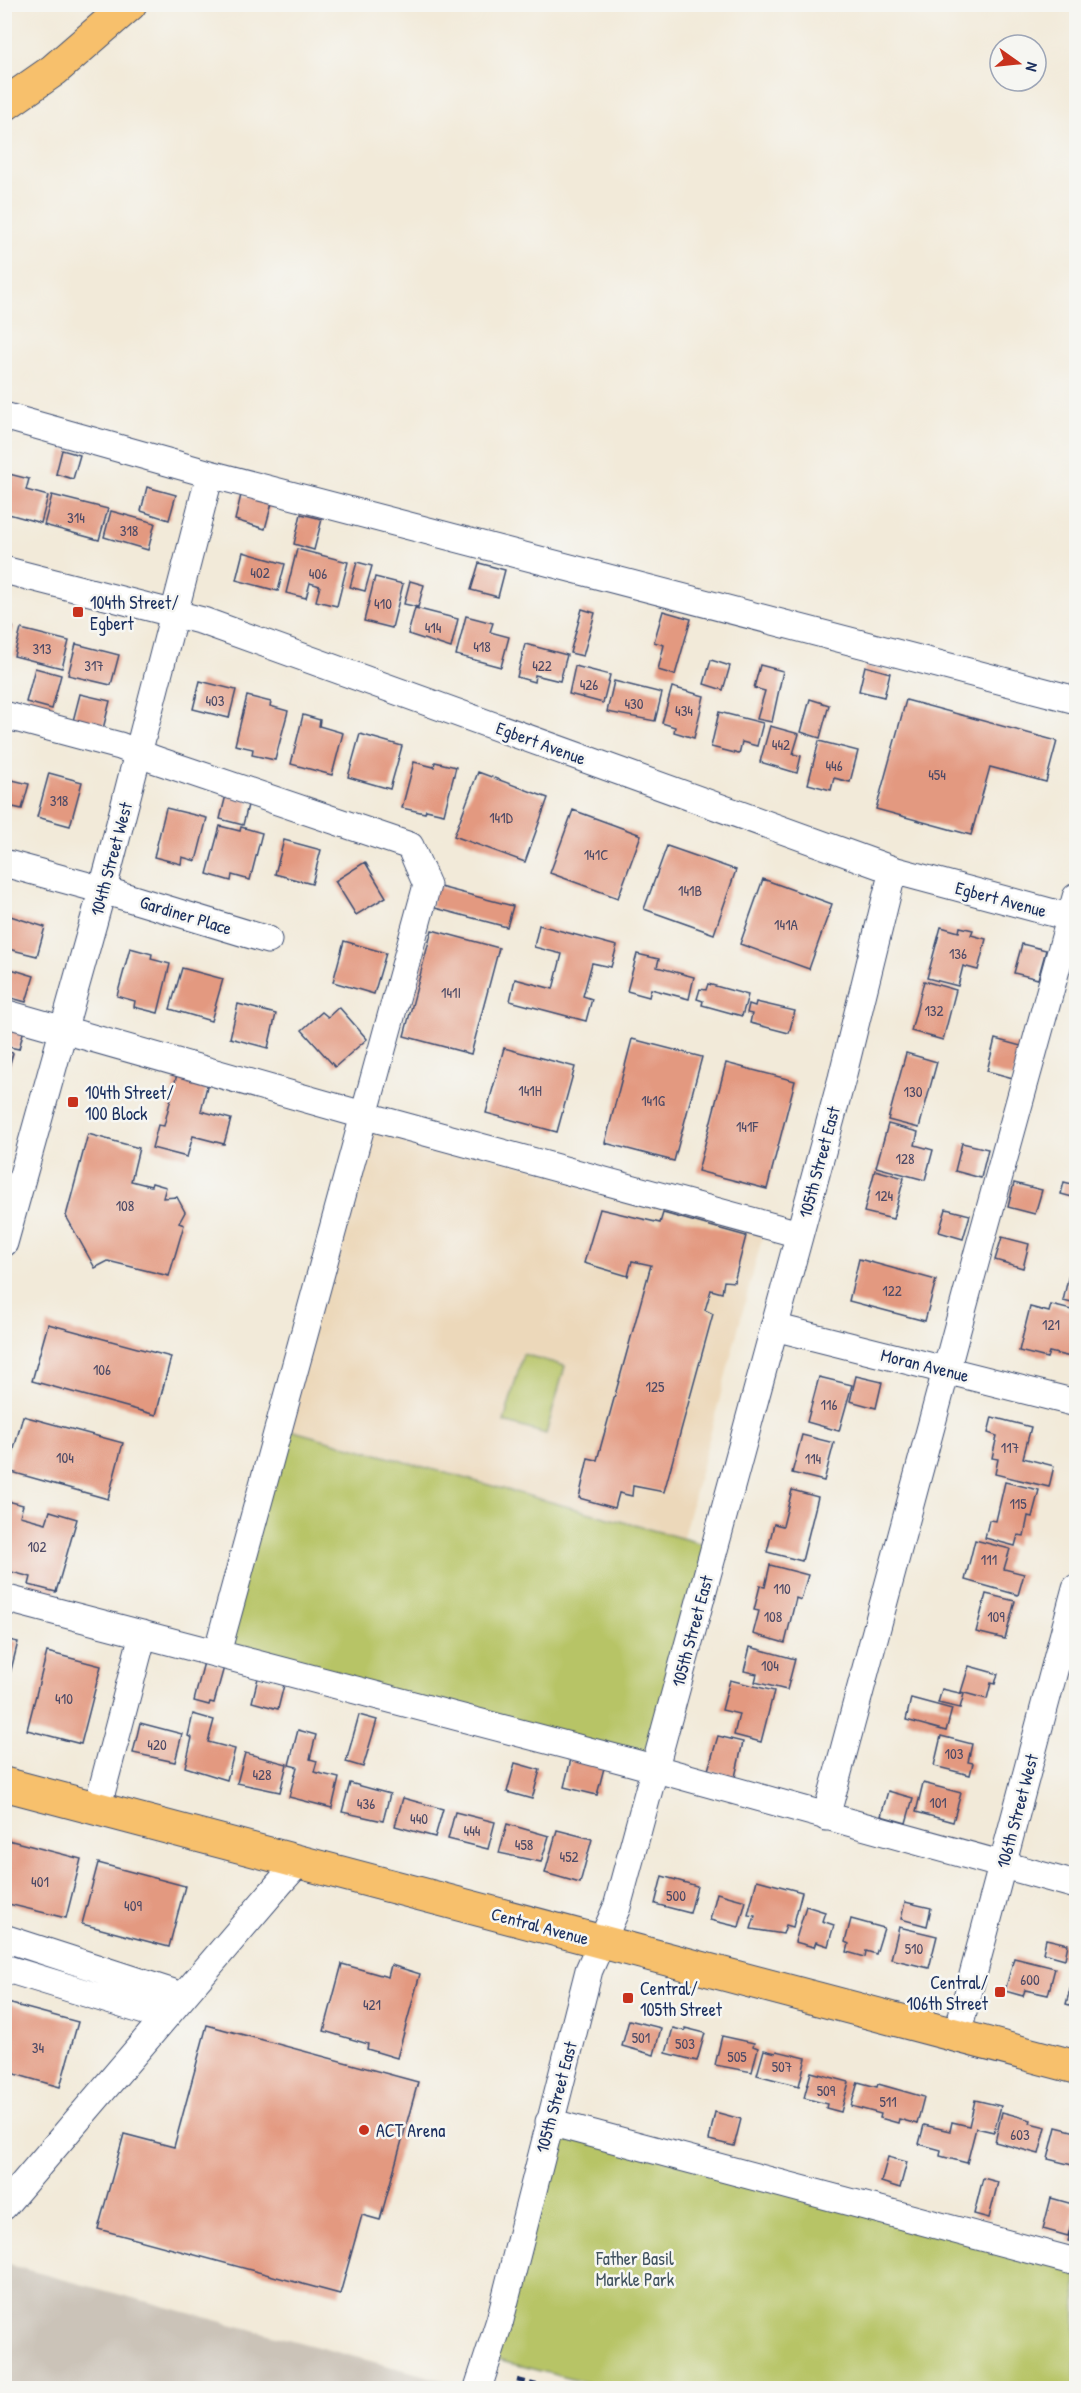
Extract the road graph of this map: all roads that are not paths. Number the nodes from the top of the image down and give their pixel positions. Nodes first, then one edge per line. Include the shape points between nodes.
1 (130, 4) edge
2 (4, 105) edge
3 (4, 416) edge
4 (210, 474) junction
5 (4, 570) edge
6 (175, 614) junction
7 (1077, 700) edge
8 (4, 715) edge
9 (139, 753) junction
10 (4, 863) edge
11 (893, 870) junction
12 (103, 890) junction
13 (1075, 911) edge
14 (268, 940) dead end
15 (4, 1014) edge
16 (64, 1030) junction
17 (363, 1115) junction
18 (16, 1159) edge
19 (799, 1234) junction
20 (4, 1243) edge
21 (774, 1327) junction
22 (947, 1370) junction
23 (1077, 1403) edge
24 (1077, 1588) edge
25 (4, 1598) edge
26 (143, 1634) junction
27 (218, 1653) junction
28 (654, 1768) junction
29 (4, 1784) edge
30 (97, 1809) junction
31 (826, 1817) junction
32 (299, 1862) junction
33 (1003, 1865) junction
34 (1077, 1885) edge
35 (4, 1938) edge
36 (602, 1942) junction
37 (4, 1968) edge
38 (183, 1996) junction
39 (164, 2017) junction
40 (957, 2035) junction
41 (1077, 2067) edge
42 (549, 2122) junction
43 (4, 2206) edge
44 (1077, 2262) edge
45 (478, 2388) edge

1 - 2 main road via 54,70
3 - 4 street
4 - 6 street, 104th Street West
4 - 7 street
5 - 6 street, Egbert Avenue
6 - 9 street, 104th Street West
6 - 11 street, Egbert Avenue
8 - 9 street
9 - 12 street, 104th Street West
9 - 17 street via 410,846 427,885
10 - 12 street, Gardiner Place
11 - 13 street, Egbert Avenue
11 - 19 street, 105th Street East
12 - 14 street, Gardiner Place
12 - 16 street, 104th Street West
13 - 22 street
15 - 16 street
16 - 17 street
16 - 18 street, 104th Street West
17 - 19 street
17 - 27 street
18 - 20 street, 104th Street West
19 - 21 street, 105th Street East
21 - 22 street, Moran Avenue
21 - 28 street, 105th Street East
22 - 23 street, Moran Avenue
22 - 31 street
24 - 33 street, 106th Street West
25 - 26 street
26 - 27 street
26 - 30 street
27 - 28 street
28 - 31 street
28 - 36 street, 105th Street East via 617,1907
29 - 30 main road, Central Avenue
30 - 32 main road, Central Avenue
31 - 33 street
32 - 36 main road, Central Avenue
32 - 38 street
33 - 34 street
33 - 40 street, 106th Street West
35 - 38 street
36 - 40 main road, Central Avenue
36 - 42 street, 105th Street East via 589,1970
37 - 39 street
38 - 39 street
39 - 43 street
40 - 41 main road, Central Avenue
42 - 44 street
42 - 45 street, 105th Street East via 500,2320

